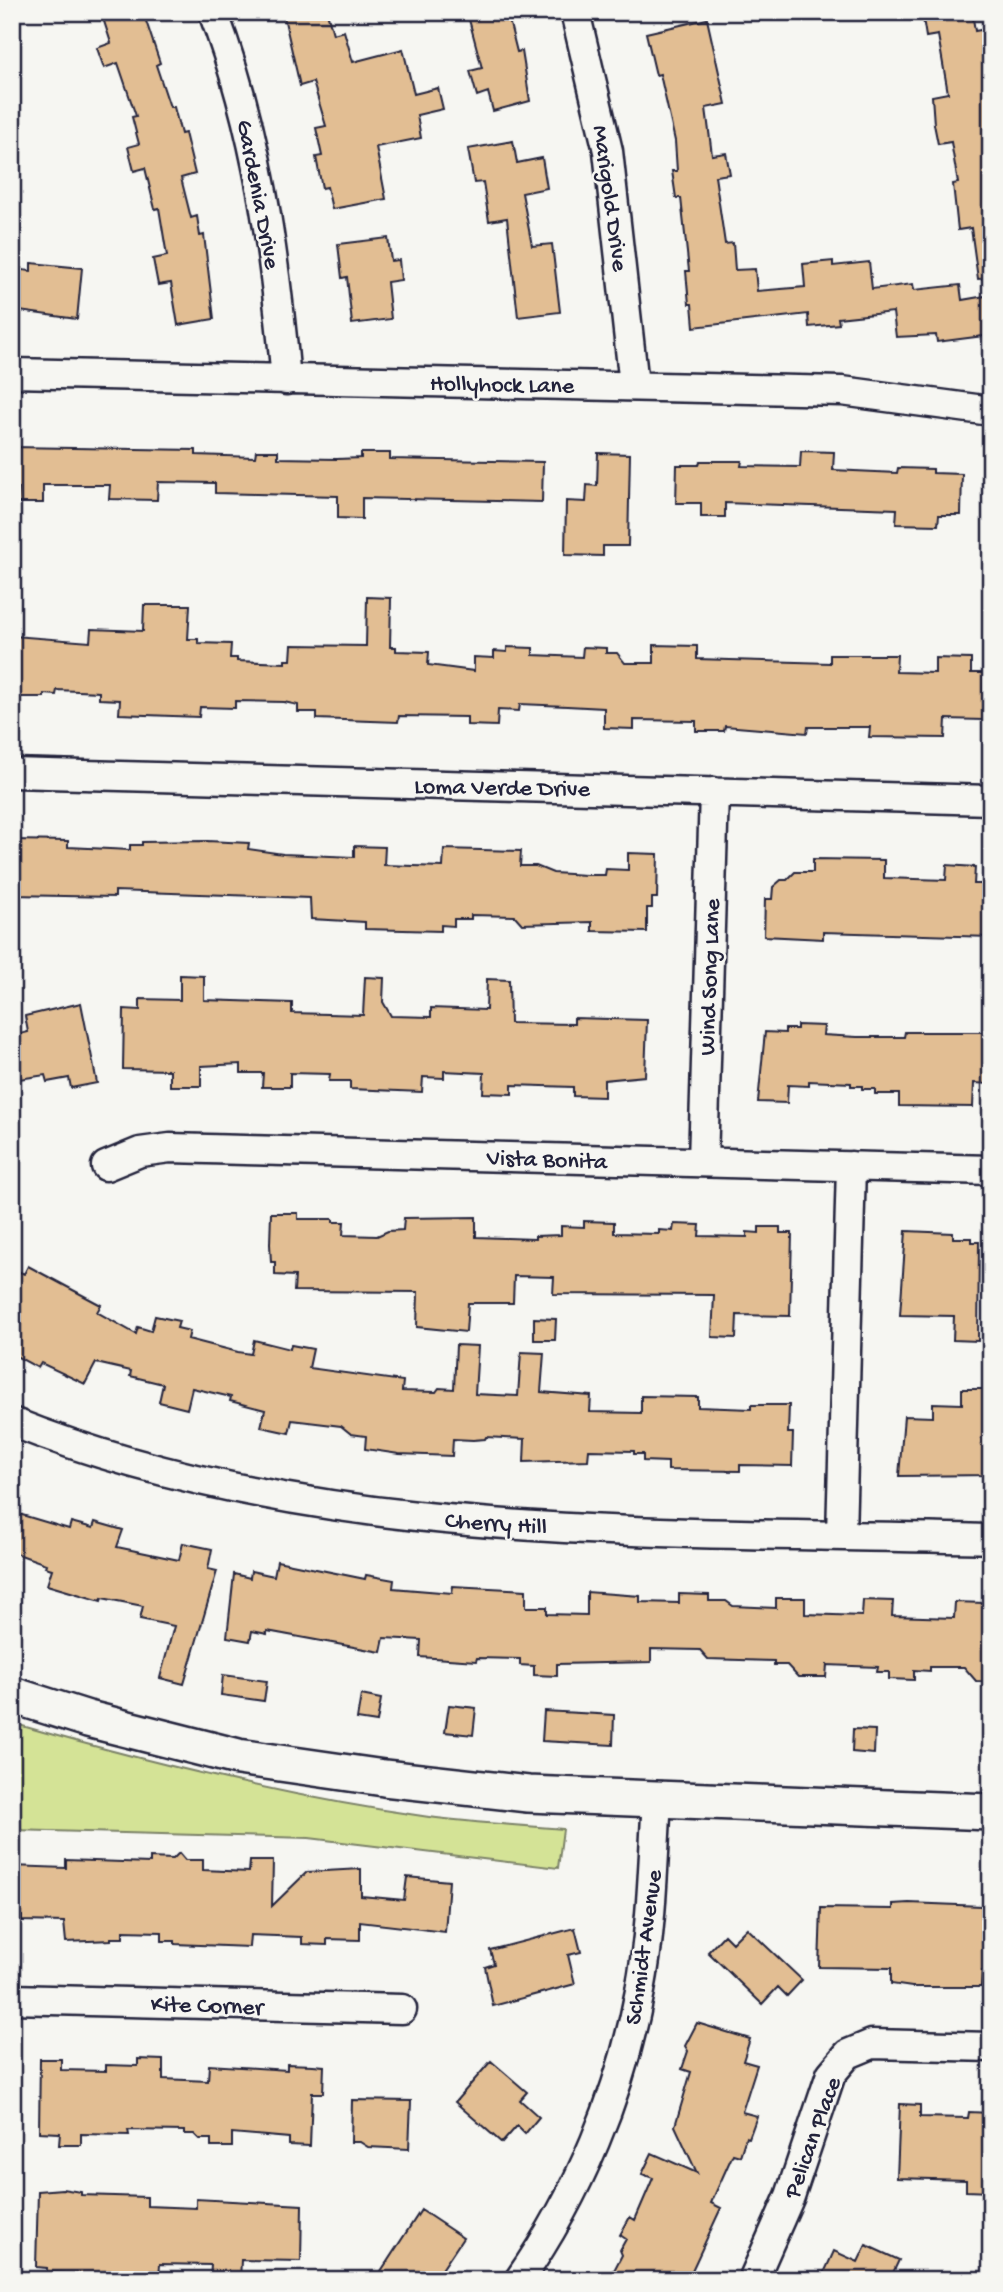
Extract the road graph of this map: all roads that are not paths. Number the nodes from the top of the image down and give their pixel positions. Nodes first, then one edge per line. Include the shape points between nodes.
1 (213, 12) edge
2 (575, 12) edge
3 (12, 373) edge
4 (286, 380) junction
5 (634, 385) junction
6 (991, 411) edge
7 (12, 773) edge
8 (714, 792) junction
9 (991, 800) edge
10 (703, 1162) junction
11 (106, 1166) dead end
12 (851, 1166) junction
13 (991, 1170) edge
14 (12, 1422) edge
15 (841, 1535) junction
16 (991, 1539) edge
17 (12, 1695) edge
18 (657, 1799) junction
19 (991, 1812) edge
20 (12, 1999) edge
21 (402, 2009) dead end
22 (991, 2047) edge
23 (519, 2280) edge
24 (753, 2280) edge

1 - 4 street, Gardenia Drive via 262,187 276,266
2 - 5 street, Marigold Drive via 608,151
3 - 4 street, Hollyhock Lane
4 - 5 street, Hollyhock Lane
5 - 6 street, Hollyhock Lane via 842,391
7 - 8 street, Loma Verde Drive
8 - 9 street, Loma Verde Drive
8 - 10 street, Wind Song Lane
10 - 11 street, Vista Bonita via 170,1148 140,1152
10 - 12 street, Vista Bonita
12 - 13 street, Vista Bonita
12 - 15 street
14 - 15 street, Cherry Hill via 72,1444 215,1483 369,1510 538,1526
15 - 16 street, Cherry Hill
17 - 18 main road via 238,1757 515,1793
18 - 19 main road
18 - 23 street, Schmidt Avenue via 645,1962 625,2056 570,2194
20 - 21 street, Kite Corner
22 - 24 street, Pelican Place via 872,2045 858,2048 838,2063 781,2220

